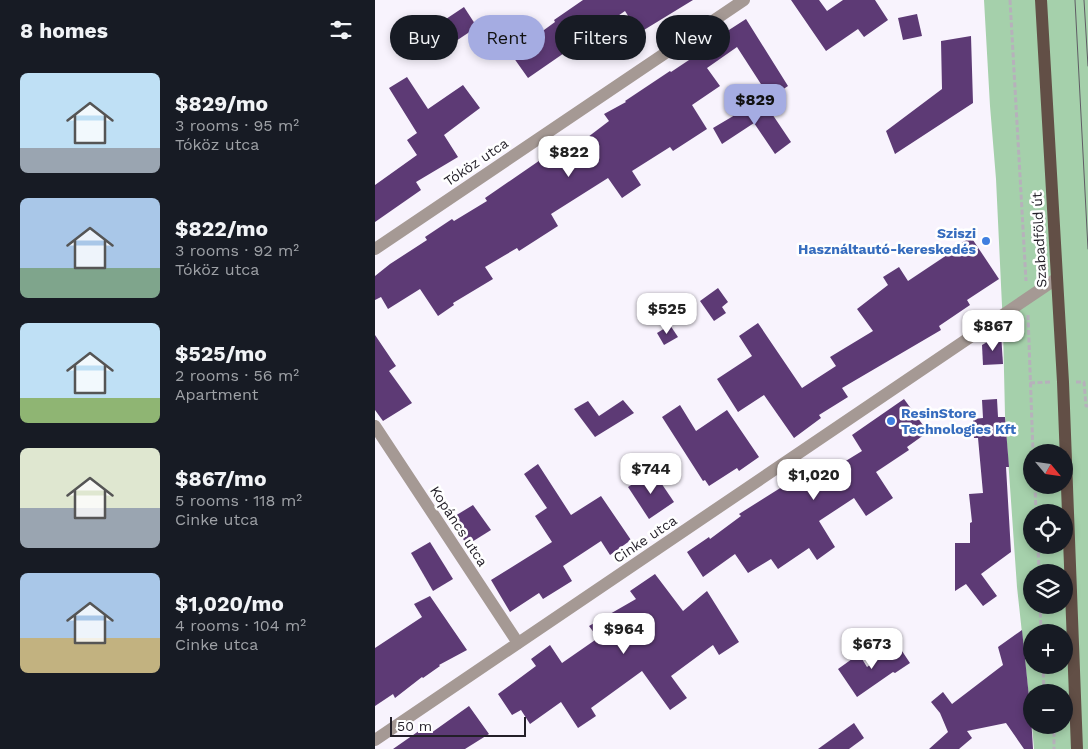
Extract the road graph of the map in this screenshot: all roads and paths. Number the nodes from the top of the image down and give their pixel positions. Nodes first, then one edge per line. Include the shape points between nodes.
1 (744, 0) edge
2 (1010, 0) edge
3 (1041, 0) edge
4 (375, 249) edge
5 (1056, 279) junction
6 (1027, 298) junction
7 (375, 426) edge
8 (1033, 444) edge
9 (518, 643) junction
10 (1054, 734) edge
11 (375, 740) edge
12 (1054, 749) edge
13 (1077, 749) edge

1 - 4 street, Tóköz utca
2 - 6 path
3 - 5 main road, Szabadföld út
5 - 6 street, Cinke utca
5 - 13 main road, Szabadföld út
6 - 8 path
6 - 9 street, Cinke utca
7 - 9 street, Kopáncs utca
9 - 11 street, Cinke utca
10 - 12 path

